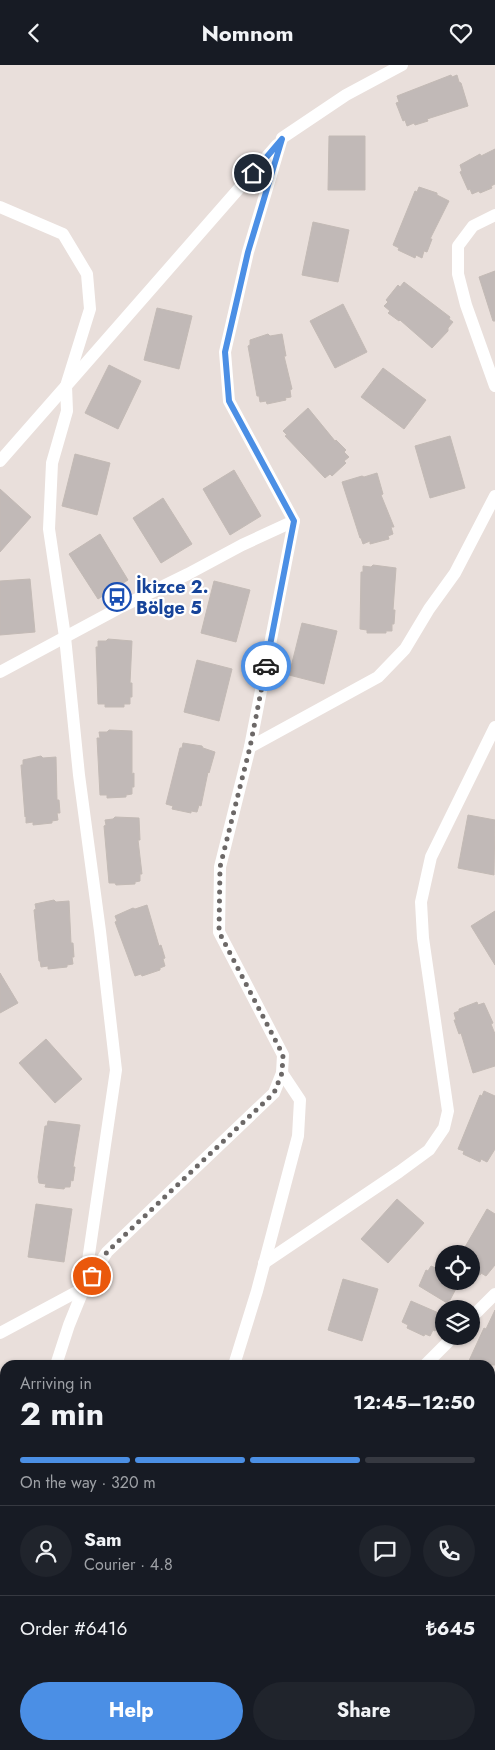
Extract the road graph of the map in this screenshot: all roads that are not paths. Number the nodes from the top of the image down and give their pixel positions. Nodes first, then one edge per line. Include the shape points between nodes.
1 (402, 65) edge
2 (282, 139) junction
3 (0, 207) edge
4 (495, 215) edge
5 (66, 386) junction
6 (495, 386) edge
7 (0, 461) edge
8 (495, 496) edge
9 (294, 521) junction
10 (65, 637) junction
11 (0, 672) edge
12 (495, 727) edge
13 (250, 747) junction
14 (282, 1073) junction
15 (264, 1263) junction
16 (84, 1288) junction
17 (495, 1294) edge
18 (480, 1309) edge
19 (0, 1333) edge
20 (445, 1345) edge
21 (58, 1360) edge
22 (235, 1360) edge
23 (430, 1360) edge

1 - 2 street via 346,95
2 - 5 street
2 - 9 street via 248,252 225,352 229,401
3 - 5 street via 63,234 87,274 90,309
4 - 6 street via 473,226 458,246 458,274
5 - 7 street
5 - 10 street via 67,411 52,463 49,529
8 - 13 street via 455,573 405,649 378,677
9 - 10 street
9 - 13 street
10 - 11 street
10 - 16 street via 116,1070
12 - 15 street via 431,857 421,902 423,938 448,1111 444,1129 428,1150 399,1172
13 - 14 street via 220,867 219,932 283,1055
14 - 15 street via 300,1099 298,1136
14 - 16 street via 274,1093 107,1252
15 - 22 street
16 - 19 street
16 - 21 street
17 - 18 street
20 - 23 street

